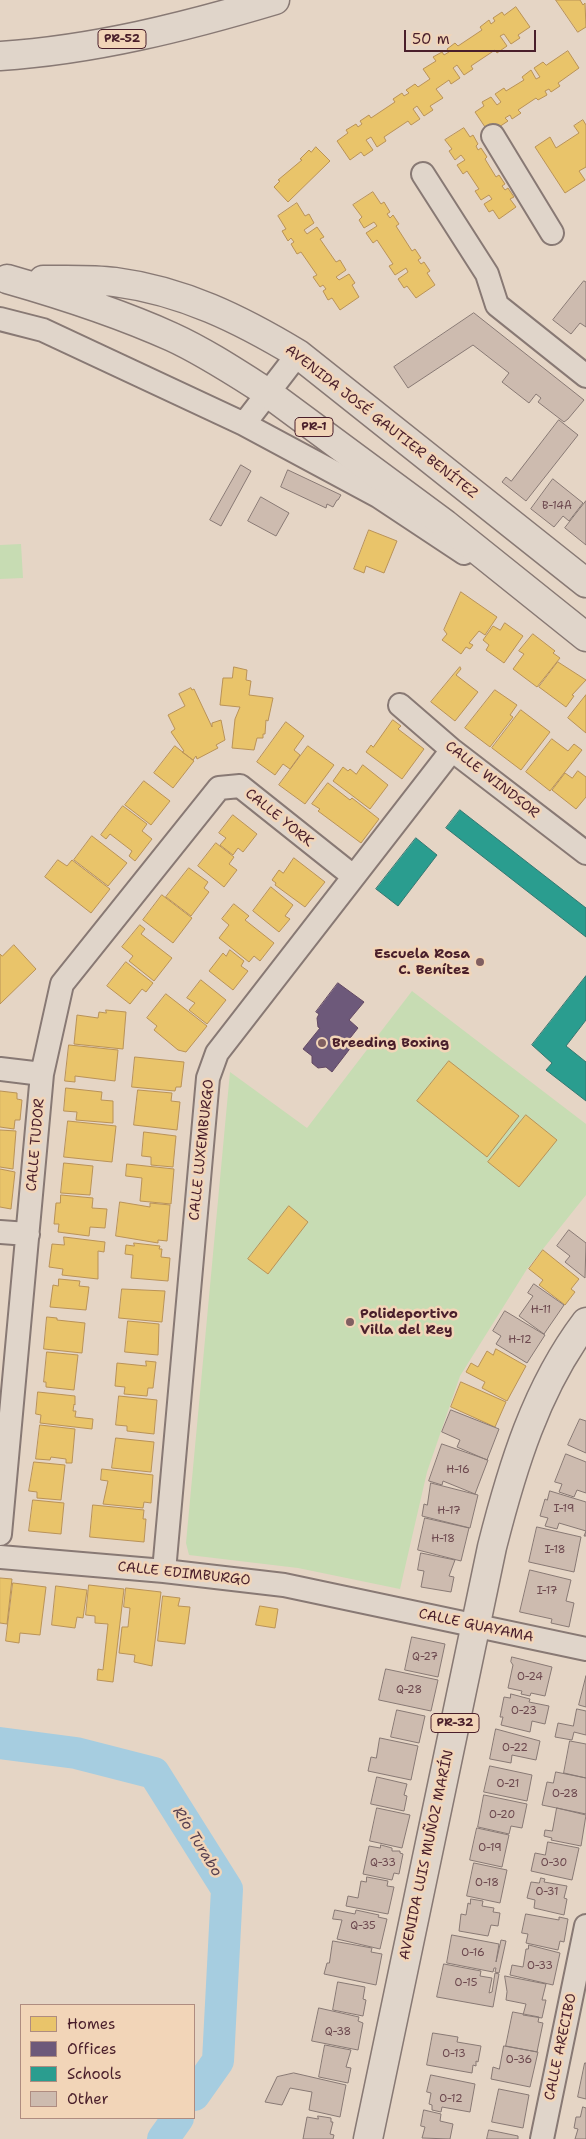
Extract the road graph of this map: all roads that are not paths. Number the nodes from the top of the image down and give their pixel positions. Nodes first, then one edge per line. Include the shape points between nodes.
1 (274, 0) edge
2 (0, 56) edge
3 (493, 136) dead end
4 (423, 174) dead end
5 (552, 233) dead end
6 (4, 278) edge
7 (0, 318) edge
8 (298, 354) junction
9 (586, 376) edge
10 (268, 393) junction
11 (244, 424) junction
12 (586, 583) edge
13 (522, 587) junction
14 (586, 637) edge
15 (400, 705) dead end
16 (452, 750) junction
17 (205, 806) joint
18 (586, 853) edge
19 (353, 876) junction
20 (0, 1069) edge
21 (42, 1074) junction
22 (0, 1232) edge
23 (28, 1234) junction
24 (586, 1322) edge
25 (586, 1355) edge
26 (6, 1395) edge
27 (0, 1534) edge
28 (0, 1557) edge
29 (164, 1571) junction
30 (366, 1603) joint
31 (483, 1628) junction
32 (586, 1649) edge
33 (586, 1926) edge
34 (368, 2139) edge
35 (386, 2139) edge
36 (542, 2139) edge

1 - 2 main road, PR-52 via 176,28 112,41
3 - 5 street
4 - 9 street via 487,274 497,305
6 - 8 main road, AVENIDA JOSÉ GAUTIER BENÍTEZ / PR-1 via 144,286 200,302 264,333
6 - 10 main road, AVENIDA JOSÉ GAUTIER BENÍTEZ / PR-1 via 76,299 174,338
7 - 11 street via 43,330
8 - 10 street
8 - 12 main road, AVENIDA JOSÉ GAUTIER BENÍTEZ / PR-1
10 - 11 street
10 - 13 main road, AVENIDA JOSÉ GAUTIER BENÍTEZ / PR-1 via 445,524
11 - 13 street via 378,496 464,554
13 - 14 main road, AVENIDA JOSÉ GAUTIER BENÍTEZ / PR-1
15 - 16 street, CALLE WINDSOR
16 - 18 street, CALLE WINDSOR
16 - 19 street, CALLE LUXEMBURGO
17 - 19 street, CALLE YORK via 219,788 240,786
17 - 21 street, CALLE TUDOR via 62,984
19 - 29 street, CALLE LUXEMBURGO via 217,1053 208,1078
20 - 21 street
21 - 23 street, CALLE TUDOR
22 - 23 street
23 - 26 street, CALLE TUDOR
24 - 31 main road, AVENIDA LUIS MUÑOZ MARÍN / PR-32 via 562,1358 524,1437 508,1484 492,1547
25 - 31 main road, AVENIDA LUIS MUÑOZ MARÍN / PR-32 via 572,1374 550,1421 528,1480
26 - 27 street, CALLE TUDOR
28 - 29 street, CALLE EDIMBURGO
29 - 30 street, CALLE EDIMBURGO via 284,1585
30 - 31 street, CALLE GUAYAMA
31 - 32 street, CALLE GUAYAMA
31 - 34 main road, AVENIDA LUIS MUÑOZ MARÍN / PR-32
31 - 35 main road, AVENIDA LUIS MUÑOZ MARÍN / PR-32
33 - 36 street, CALLE ARECIBO

